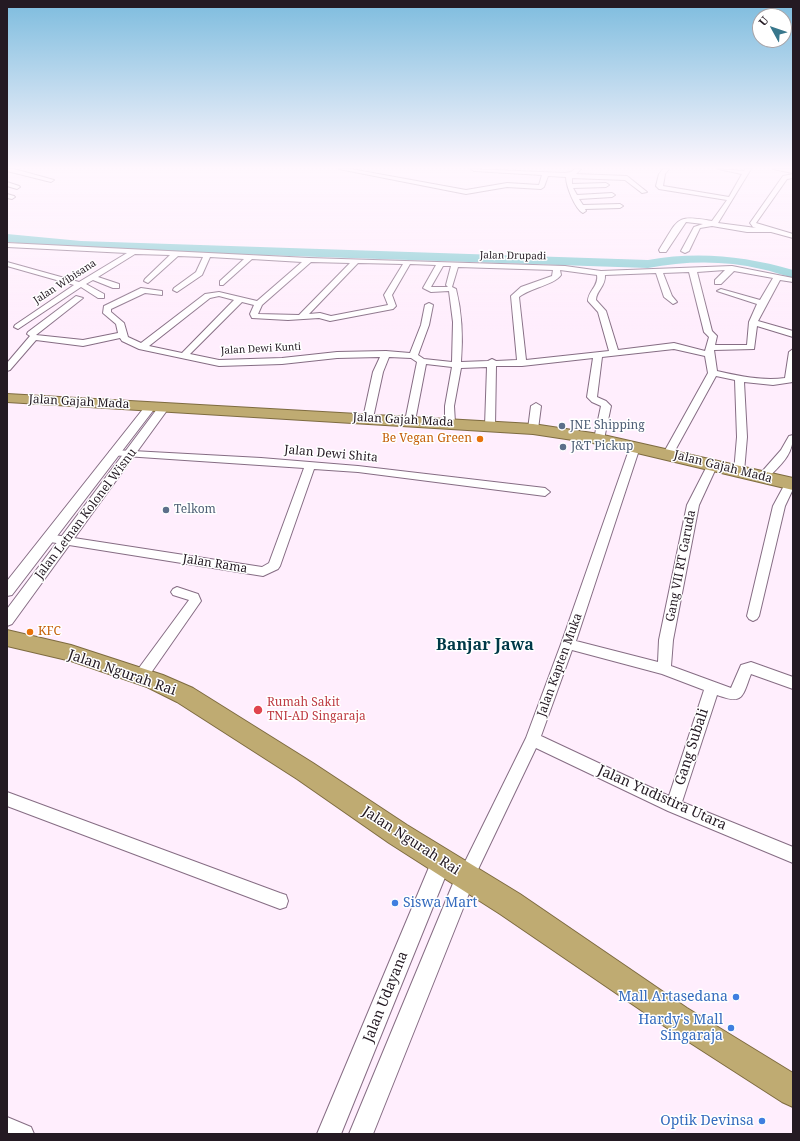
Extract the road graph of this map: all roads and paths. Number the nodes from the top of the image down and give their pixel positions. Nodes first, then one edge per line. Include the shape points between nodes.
1 (681, 222) edge
2 (700, 222) edge
3 (754, 222) edge
4 (713, 224) junction
5 (768, 231) junction
6 (793, 236) edge
7 (7, 245) edge
8 (26, 247) junction
9 (662, 250) dead end
10 (685, 251) dead end
11 (7, 253) edge
12 (132, 253) junction
13 (176, 254) junction
14 (207, 256) junction
15 (249, 258) junction
16 (309, 260) junction
17 (356, 261) junction
18 (408, 262) junction
19 (440, 264) junction
20 (455, 265) junction
21 (9, 266) edge
22 (556, 268) junction
23 (732, 268) junction
24 (659, 271) junction
25 (693, 271) junction
26 (601, 272) junction
27 (778, 276) junction
28 (92, 277) junction
29 (793, 280) edge
30 (148, 281) dead end
31 (718, 282) dead end
32 (223, 283) dead end
33 (79, 284) junction
34 (450, 285) dead end
35 (116, 286) dead end
36 (177, 290) dead end
37 (721, 291) dead end
38 (159, 293) dead end
39 (101, 296) dead end
40 (80, 298) dead end
41 (240, 299) junction
42 (673, 302) dead end
43 (762, 303) junction
44 (259, 304) junction
45 (429, 306) dead end
46 (301, 317) junction
47 (753, 322) junction
48 (7, 327) edge
49 (18, 327) junction
50 (793, 334) edge
51 (32, 335) junction
52 (123, 335) junction
53 (142, 347) junction
54 (710, 351) junction
55 (614, 352) junction
56 (793, 352) edge
57 (386, 354) junction
58 (598, 354) junction
59 (185, 355) junction
60 (418, 358) junction
61 (492, 362) junction
62 (522, 363) junction
63 (456, 365) junction
64 (7, 368) edge
65 (714, 373) junction
66 (739, 378) junction
67 (791, 380) edge
68 (7, 398) edge
69 (536, 406) dead end
70 (158, 407) junction
71 (368, 418) junction
72 (410, 421) junction
73 (450, 423) junction
74 (490, 426) junction
75 (533, 429) junction
76 (793, 438) edge
77 (599, 439) junction
78 (635, 447) junction
79 (114, 453) junction
80 (131, 454) junction
81 (668, 454) junction
82 (310, 465) junction
83 (712, 466) junction
84 (739, 472) junction
85 (763, 477) junction
86 (791, 484) edge
87 (544, 492) dead end
88 (48, 538) junction
89 (66, 541) junction
90 (7, 591) edge
91 (177, 592) dead end
92 (753, 616) dead end
93 (8, 636) edge
94 (568, 644) junction
95 (664, 670) junction
96 (141, 676) junction
97 (793, 683) edge
98 (712, 688) junction
99 (533, 739) junction
100 (7, 799) edge
101 (673, 806) junction
102 (793, 855) edge
103 (442, 860) junction
104 (466, 876) junction
105 (280, 901) dead end
106 (793, 1091) edge
107 (7, 1127) edge
108 (24, 1134) edge
109 (329, 1134) edge
110 (361, 1134) edge

1 - 9 street
2 - 4 street
3 - 5 street via 755,226
4 - 5 street
4 - 10 street via 697,227
5 - 6 street
7 - 8 street, Jalan Wibisana
8 - 11 street
8 - 12 street, Jalan Wibisana
12 - 13 street, Jalan Drupadi
12 - 28 street, Jalan Wibisana
13 - 14 street, Jalan Drupadi
13 - 30 street
14 - 15 street, Jalan Drupadi
14 - 36 street via 199,273
15 - 16 street, Jalan Drupadi
15 - 32 street
16 - 17 street, Jalan Drupadi
16 - 44 street
17 - 18 street, Jalan Drupadi
17 - 46 street
18 - 19 street, Jalan Drupadi
18 - 46 street via 388,295 392,306 330,319 320,315
19 - 20 street, Jalan Drupadi
19 - 63 street via 427,289 452,289 457,316
20 - 22 street, Jalan Drupadi
20 - 34 street
21 - 33 street
22 - 26 street, Jalan Drupadi
22 - 62 street via 555,278 524,289 515,296
23 - 25 street, Jalan Drupadi
23 - 27 street, Jalan Drupadi
23 - 31 street
24 - 25 street, Jalan Drupadi
24 - 26 street, Jalan Drupadi
24 - 42 street via 668,297
25 - 54 street via 708,332 713,336
26 - 55 street via 602,281 592,296 592,301 602,311
27 - 29 street, Jalan Drupadi
27 - 43 street
28 - 33 street, Jalan Wibisana
28 - 35 street
33 - 39 street via 87,286
33 - 49 street, Jalan Wibisana
37 - 43 street
38 - 52 street via 145,290 108,308 107,314 120,323
40 - 51 street
41 - 44 street
41 - 53 street via 216,294 208,296
41 - 59 street
43 - 47 street
44 - 46 street via 255,316
45 - 60 street via 424,331 417,343
47 - 50 street
47 - 54 street, Jalan Dewi Kunti via 752,347
48 - 49 street
49 - 51 street
51 - 52 street via 83,343
51 - 64 street
52 - 53 street, Jalan Dewi Kunti via 125,339
53 - 59 street, Jalan Dewi Kunti
54 - 55 street, Jalan Dewi Kunti via 674,346
54 - 65 street
55 - 58 street, Jalan Dewi Kunti
56 - 67 street
57 - 59 street, Jalan Dewi Kunti via 219,363
57 - 60 street, Jalan Dewi Kunti
57 - 71 street via 378,372
58 - 62 street, Jalan Dewi Kunti
58 - 77 street via 592,397 606,406
60 - 63 street, Jalan Dewi Kunti
60 - 72 street
61 - 62 street, Jalan Dewi Kunti
61 - 63 street, Jalan Dewi Kunti
61 - 74 street
63 - 73 street via 449,402
65 - 66 street
65 - 81 street
66 - 67 street via 762,382
66 - 84 street via 742,437
68 - 70 highway, Jalan Gajah Mada
69 - 75 street
70 - 71 highway, Jalan Gajah Mada
70 - 79 street, Jalan Letnan Kolonel Wisnu
70 - 80 street, Jalan Letnan Kolonel Wisnu
71 - 72 highway, Jalan Gajah Mada
72 - 73 highway, Jalan Gajah Mada
73 - 74 highway, Jalan Gajah Mada
74 - 75 highway, Jalan Gajah Mada
75 - 77 highway, Jalan Gajah Mada
76 - 85 street via 785,452
77 - 78 highway, Jalan Gajah Mada
78 - 81 highway, Jalan Gajah Mada
78 - 94 street, Jalan Kapten Muka
79 - 80 street, Jalan Dewi Shita
79 - 88 street, Jalan Letnan Kolonel Wisnu
80 - 82 street, Jalan Dewi Shita
80 - 89 street, Jalan Letnan Kolonel Wisnu
81 - 83 highway, Jalan Gajah Mada
82 - 87 street, Jalan Dewi Shita
82 - 89 street, Jalan Rama via 274,566 263,572
83 - 84 highway, Jalan Gajah Mada
83 - 95 street, Gang VII RT Garuda via 693,505 666,640
84 - 85 highway, Jalan Gajah Mada
85 - 86 highway, Jalan Gajah Mada
86 - 92 street via 779,506
88 - 89 street, Jalan Rama
88 - 90 street, Jalan Letnan Kolonel Wisnu
89 - 93 street, Jalan Letnan Kolonel Wisnu
91 - 96 street via 194,597 195,601
93 - 96 highway, Jalan Ngurah Rai
94 - 95 street
94 - 99 street, Jalan Kapten Muka
95 - 98 street
96 - 103 highway, Jalan Ngurah Rai via 185,695
97 - 98 street via 751,668 746,669 737,692 733,695
98 - 101 street, Gang Subali
99 - 101 street, Jalan Yudistira Utara
99 - 104 street, Jalan Kapten Muka
100 - 105 street
101 - 102 street, Jalan Yudistira Utara
103 - 104 highway, Jalan Ngurah Rai
103 - 109 street, Jalan Udayana
104 - 106 highway, Jalan Ngurah Rai via 677,1018
104 - 110 street
107 - 108 street

